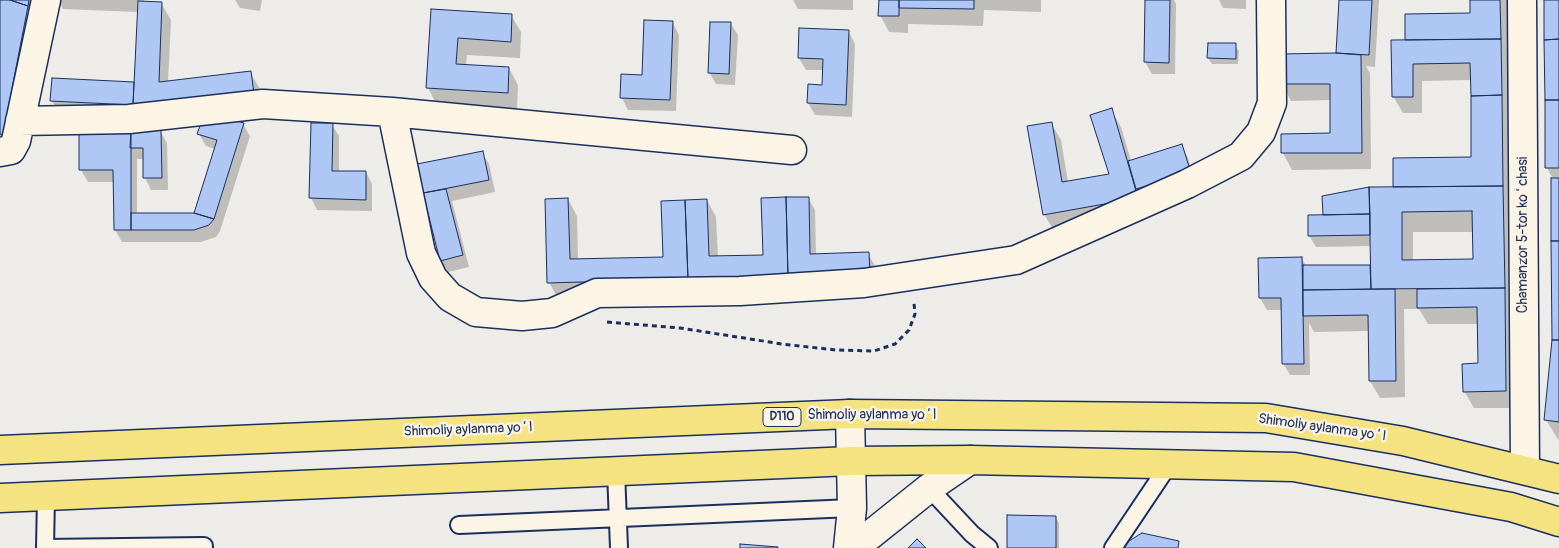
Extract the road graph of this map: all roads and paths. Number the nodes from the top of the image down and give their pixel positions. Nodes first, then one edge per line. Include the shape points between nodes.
1 (46, 0) edge
2 (1271, 0) edge
3 (1522, 0) edge
4 (392, 112) junction
5 (20, 121) junction
6 (792, 150) dead end
7 (0, 152) edge
8 (902, 278) junction
9 (567, 306) junction
10 (850, 414) junction
11 (0, 450) edge
12 (970, 460) junction
13 (851, 461) junction
14 (1170, 463) junction
15 (1525, 470) junction
16 (616, 471) junction
17 (1559, 479) edge
18 (929, 488) junction
19 (46, 496) junction
20 (0, 498) edge
21 (852, 508) junction
22 (618, 518) junction
23 (1559, 522) edge
24 (459, 525) dead end
25 (204, 546) dead end
26 (618, 548) edge
27 (848, 548) edge
28 (854, 548) edge
29 (989, 548) edge
30 (1113, 548) edge

1 - 5 street
2 - 8 street via 1272,103 1262,132 1241,156 1178,188 1016,260
3 - 15 street, Chamanzor 5-tor koʻchasi
4 - 5 street via 264,104 129,119
4 - 6 street
4 - 9 street via 421,253 433,278 450,297 476,312 522,316 552,313
5 - 7 street via 14,146
8 - 9 street via 740,291 598,293
8 - 9 path via 914,296 915,314 909,330 895,344 874,350 836,350 680,328 610,323
10 - 11 main road, Shimoliy aylanma yoʻl / D110
10 - 13 street
10 - 15 main road, Shimoliy aylanma yoʻl / D110 via 1266,418 1403,441
12 - 13 main road
12 - 14 main road
12 - 18 street
13 - 16 main road
13 - 21 street
14 - 23 main road via 1294,467 1511,507
14 - 30 lane
15 - 17 main road, Shimoliy aylanma yoʻl / D110
16 - 19 main road
16 - 22 lane
18 - 28 street
18 - 29 lane
19 - 20 main road
19 - 25 lane via 45,548
21 - 22 lane
21 - 27 street
22 - 24 lane
22 - 26 lane

